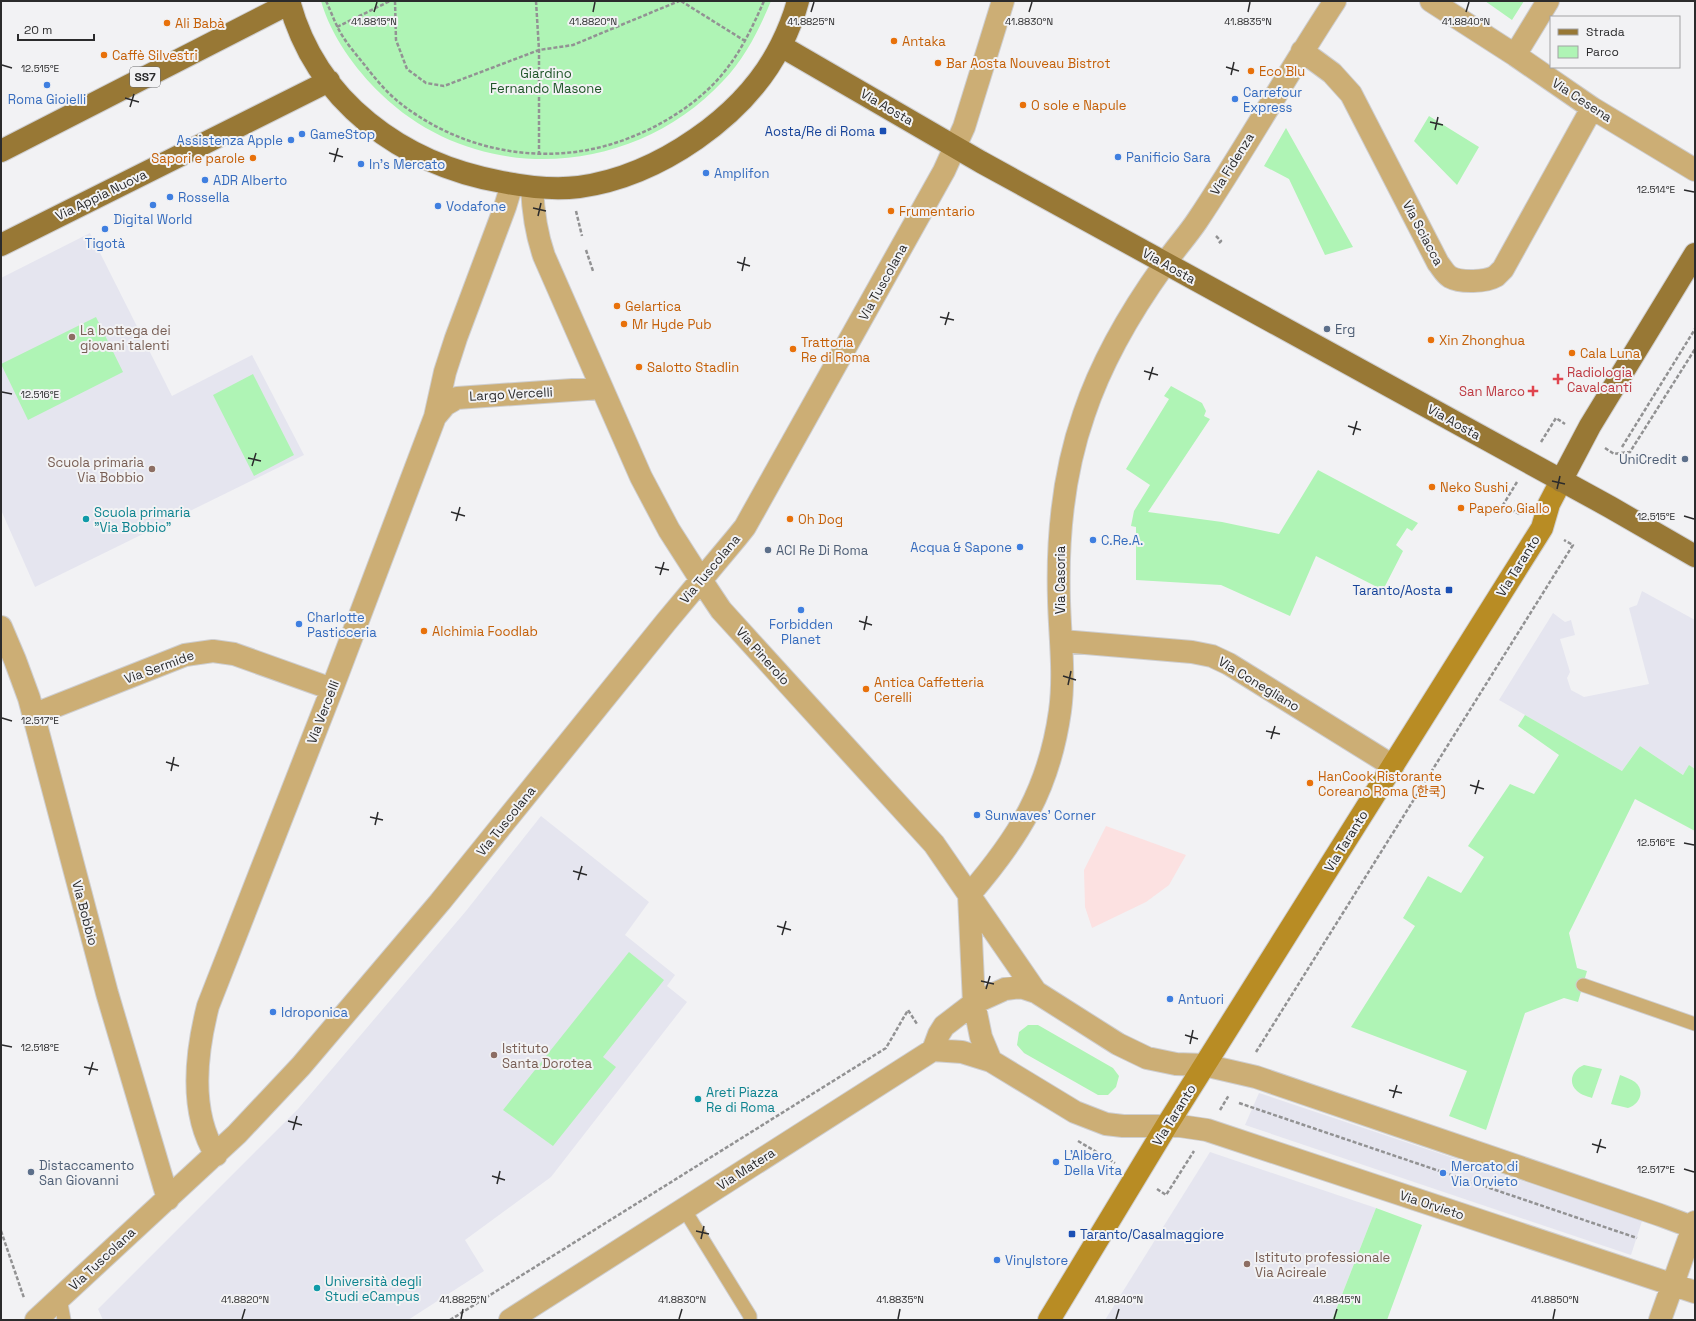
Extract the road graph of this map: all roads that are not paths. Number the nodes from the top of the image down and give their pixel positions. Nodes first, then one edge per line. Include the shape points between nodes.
1 (798, 1) edge
2 (1003, 1) edge
3 (1335, 1) edge
4 (1431, 1) edge
5 (1548, 1) edge
6 (289, 2) edge
7 (781, 46) junction
8 (1302, 51) junction
9 (1515, 55) junction
10 (329, 81) junction
11 (1592, 108) junction
12 (956, 148) junction
13 (1, 151) edge
14 (1695, 170) edge
15 (522, 185) junction
16 (1, 245) edge
17 (1695, 254) edge
18 (1165, 263) junction
19 (601, 388) junction
20 (435, 416) junction
21 (1561, 481) junction
22 (1695, 556) edge
23 (701, 580) junction
24 (1, 627) edge
25 (1062, 641) junction
26 (332, 689) junction
27 (33, 715) junction
28 (1393, 766) junction
29 (969, 895) junction
30 (1583, 986) dead end
31 (1036, 992) junction
32 (974, 1003) junction
33 (1695, 1024) edge
34 (933, 1050) junction
35 (991, 1061) junction
36 (1204, 1065) junction
37 (1166, 1125) junction
38 (216, 1155) junction
39 (168, 1199) junction
40 (684, 1209) junction
41 (1694, 1226) edge
42 (1673, 1284) junction
43 (1695, 1292) edge
44 (60, 1298) junction
45 (36, 1320) edge
46 (64, 1320) edge
47 (510, 1320) edge
48 (750, 1320) edge
49 (1048, 1320) edge
50 (1660, 1320) edge

1 - 7 main road
2 - 12 street, Via Tuscolana
3 - 8 street, Via Fidenza
4 - 9 street, Via Cesena
5 - 9 street
6 - 10 main road via 307,47
6 - 13 main road, SS7
7 - 12 main road, Via Aosta
7 - 15 main road via 740,101 716,124 682,148 643,168 608,180 564,188
8 - 11 street, Via Sciacca via 1332,73 1351,94 1438,263 1451,278 1461,280 1484,280 1496,276 1503,269
8 - 18 street, Via Fidenza via 1196,223
9 - 11 street, Via Cesena
10 - 15 main road via 365,121 400,146 433,162 474,176
10 - 16 main road, Via Appia Nuova
11 - 14 street, Via Cesena
12 - 18 main road, Via Aosta
12 - 23 street, Via Tuscolana via 745,527
15 - 19 street via 533,208 540,245
15 - 20 street via 505,207 445,372
17 - 21 main road, Via Taranto via 1590,426
18 - 21 main road, Via Aosta
18 - 25 street, Via Casoria via 1136,305 1107,358 1092,390 1077,433 1066,480 1059,542
19 - 20 street, Largo Vercelli via 457,398 445,405
19 - 23 street, Via Pinerolo via 641,478 669,530
20 - 26 street, Via Vercelli
21 - 22 main road, Via Aosta
21 - 28 main road, Via Taranto via 1549,504 1542,528
23 - 29 street, Via Pinerolo via 721,610 934,844
23 - 38 street, Via Tuscolana via 440,902 301,1066 260,1112
24 - 27 street, Via Bobbio via 23,681
25 - 28 street, Via Conegliano via 1212,656
25 - 29 street, Via Casoria via 1061,708 1058,728 1042,781 1025,820 1006,850
26 - 27 street, Via Sermide via 240,655 203,651 185,655
26 - 38 street, Via Vercelli via 208,1006 199,1050 198,1084 203,1126
27 - 39 street, Via Bobbio via 107,993
28 - 36 main road, Via Taranto
29 - 31 street, Via Pinerolo
29 - 32 street
30 - 33 lane
31 - 32 street via 1015,987
31 - 36 street via 1139,1055 1176,1064
32 - 34 street via 944,1026
32 - 35 street via 981,1037
34 - 35 street via 962,1052
34 - 40 street, Via Matera
35 - 37 street, Via Orvieto via 1090,1119 1123,1126
36 - 37 main road, Via Taranto
36 - 41 street via 1256,1077
37 - 42 street, Via Orvieto via 1188,1126 1213,1132
37 - 49 main road, Via Taranto
38 - 39 street, Via Tuscolana
39 - 44 street, Via Tuscolana
40 - 47 street, Via Matera
40 - 48 lane via 750,1316
41 - 42 street
42 - 43 street, Via Orvieto
42 - 50 street
44 - 45 street, Via Tuscolana
44 - 46 lane

